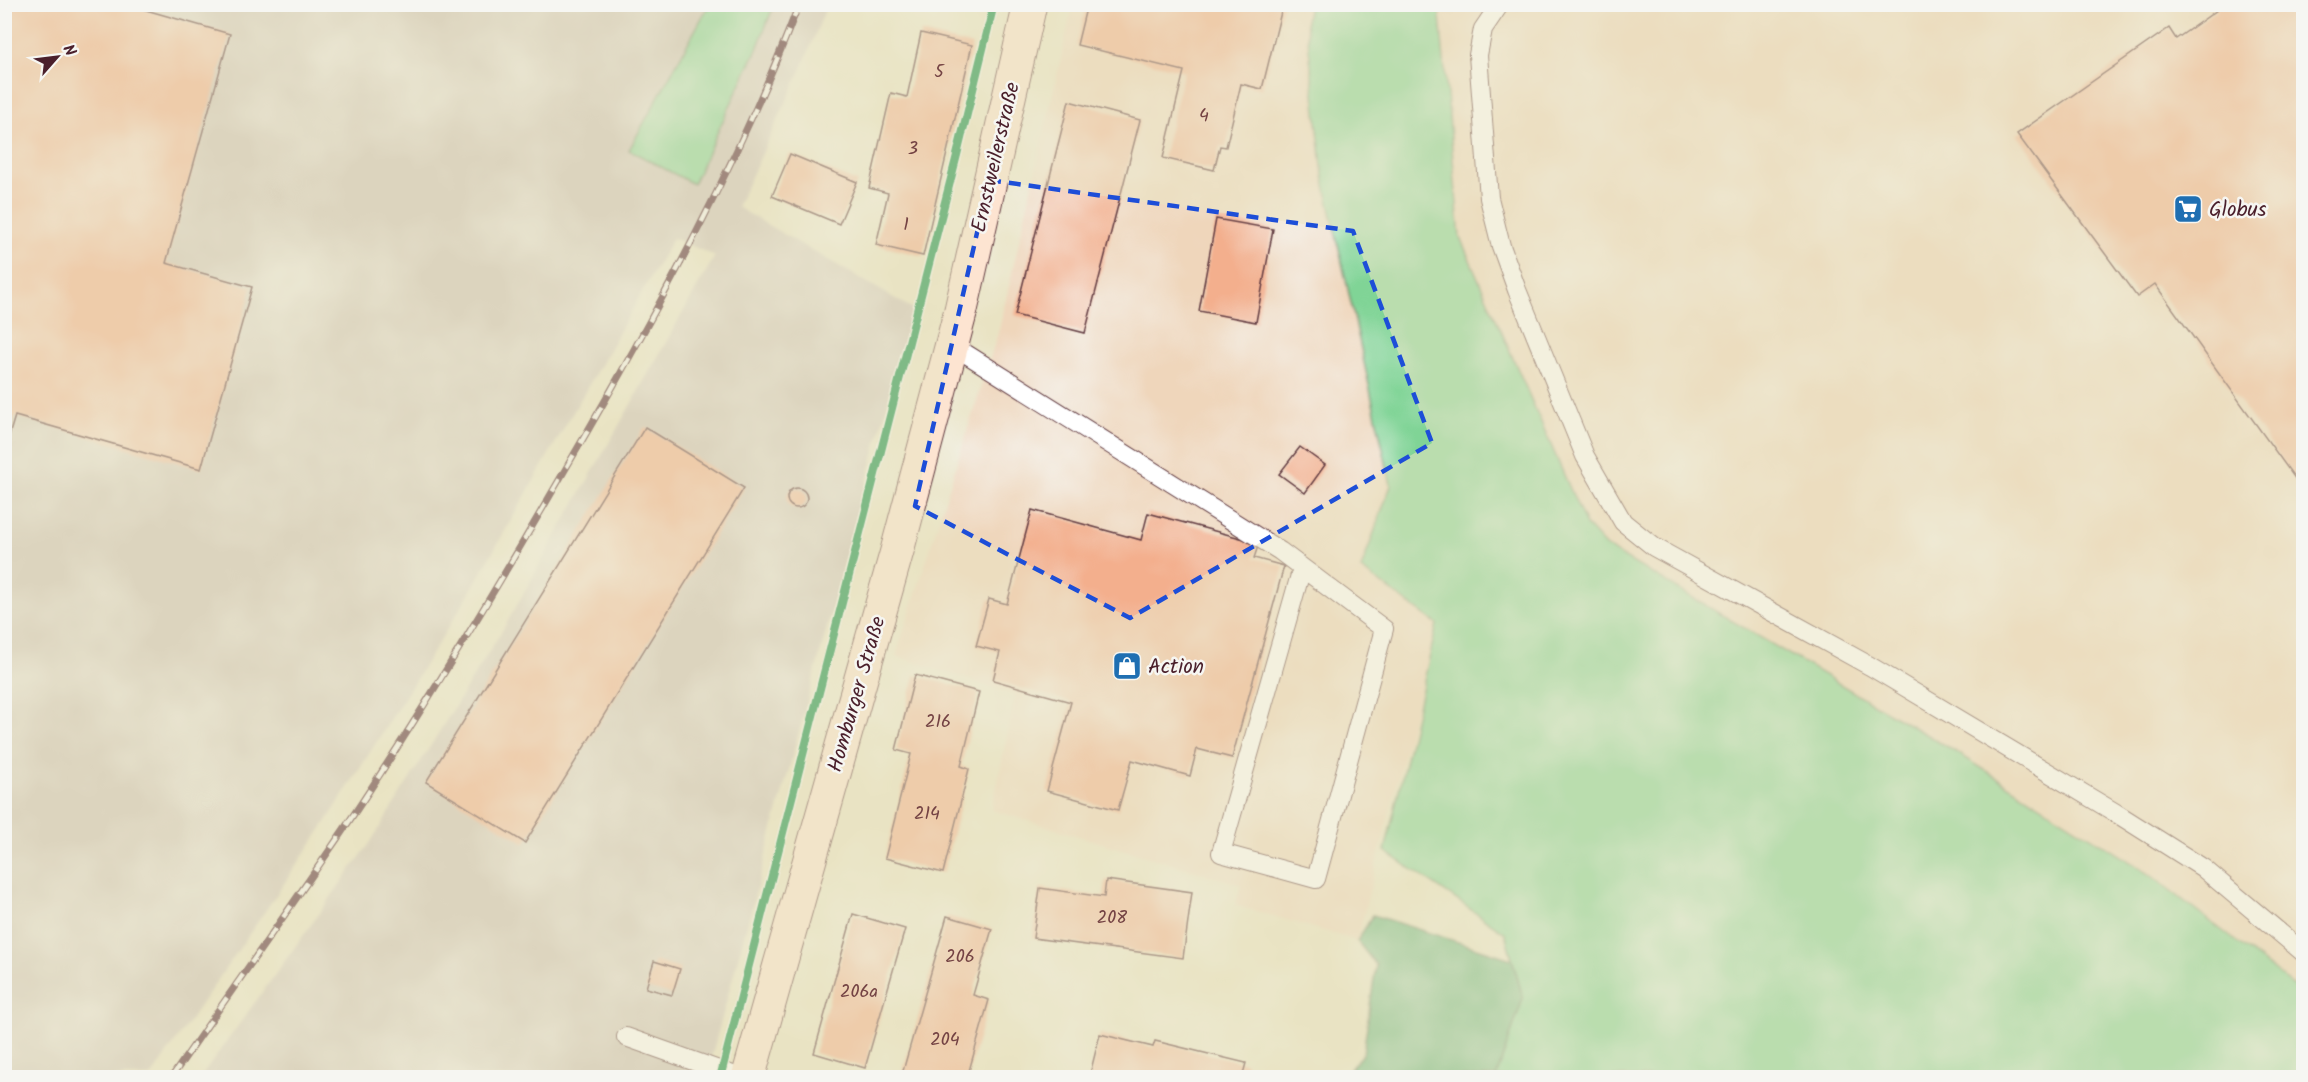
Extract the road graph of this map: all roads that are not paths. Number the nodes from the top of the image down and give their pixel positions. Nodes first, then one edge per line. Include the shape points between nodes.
1 (1030, 4) edge
2 (1494, 6) edge
3 (961, 310) joint
4 (952, 345) junction
5 (1302, 568) junction
6 (2304, 953) edge
7 (626, 1037) dead end
8 (741, 1077) edge
9 (748, 1077) edge

1 - 3 main road, Ernstweilerstraße
2 - 6 lane via 1483,29 1478,56 1489,198 1516,290 1585,456 1623,522 1654,547 1870,666 2203,868
3 - 4 main road, Homburger Straße
4 - 5 lane via 1281,551
4 - 9 main road, Homburger Straße
5 - 5 lane via 1384,629 1316,879 1221,853
7 - 8 lane

